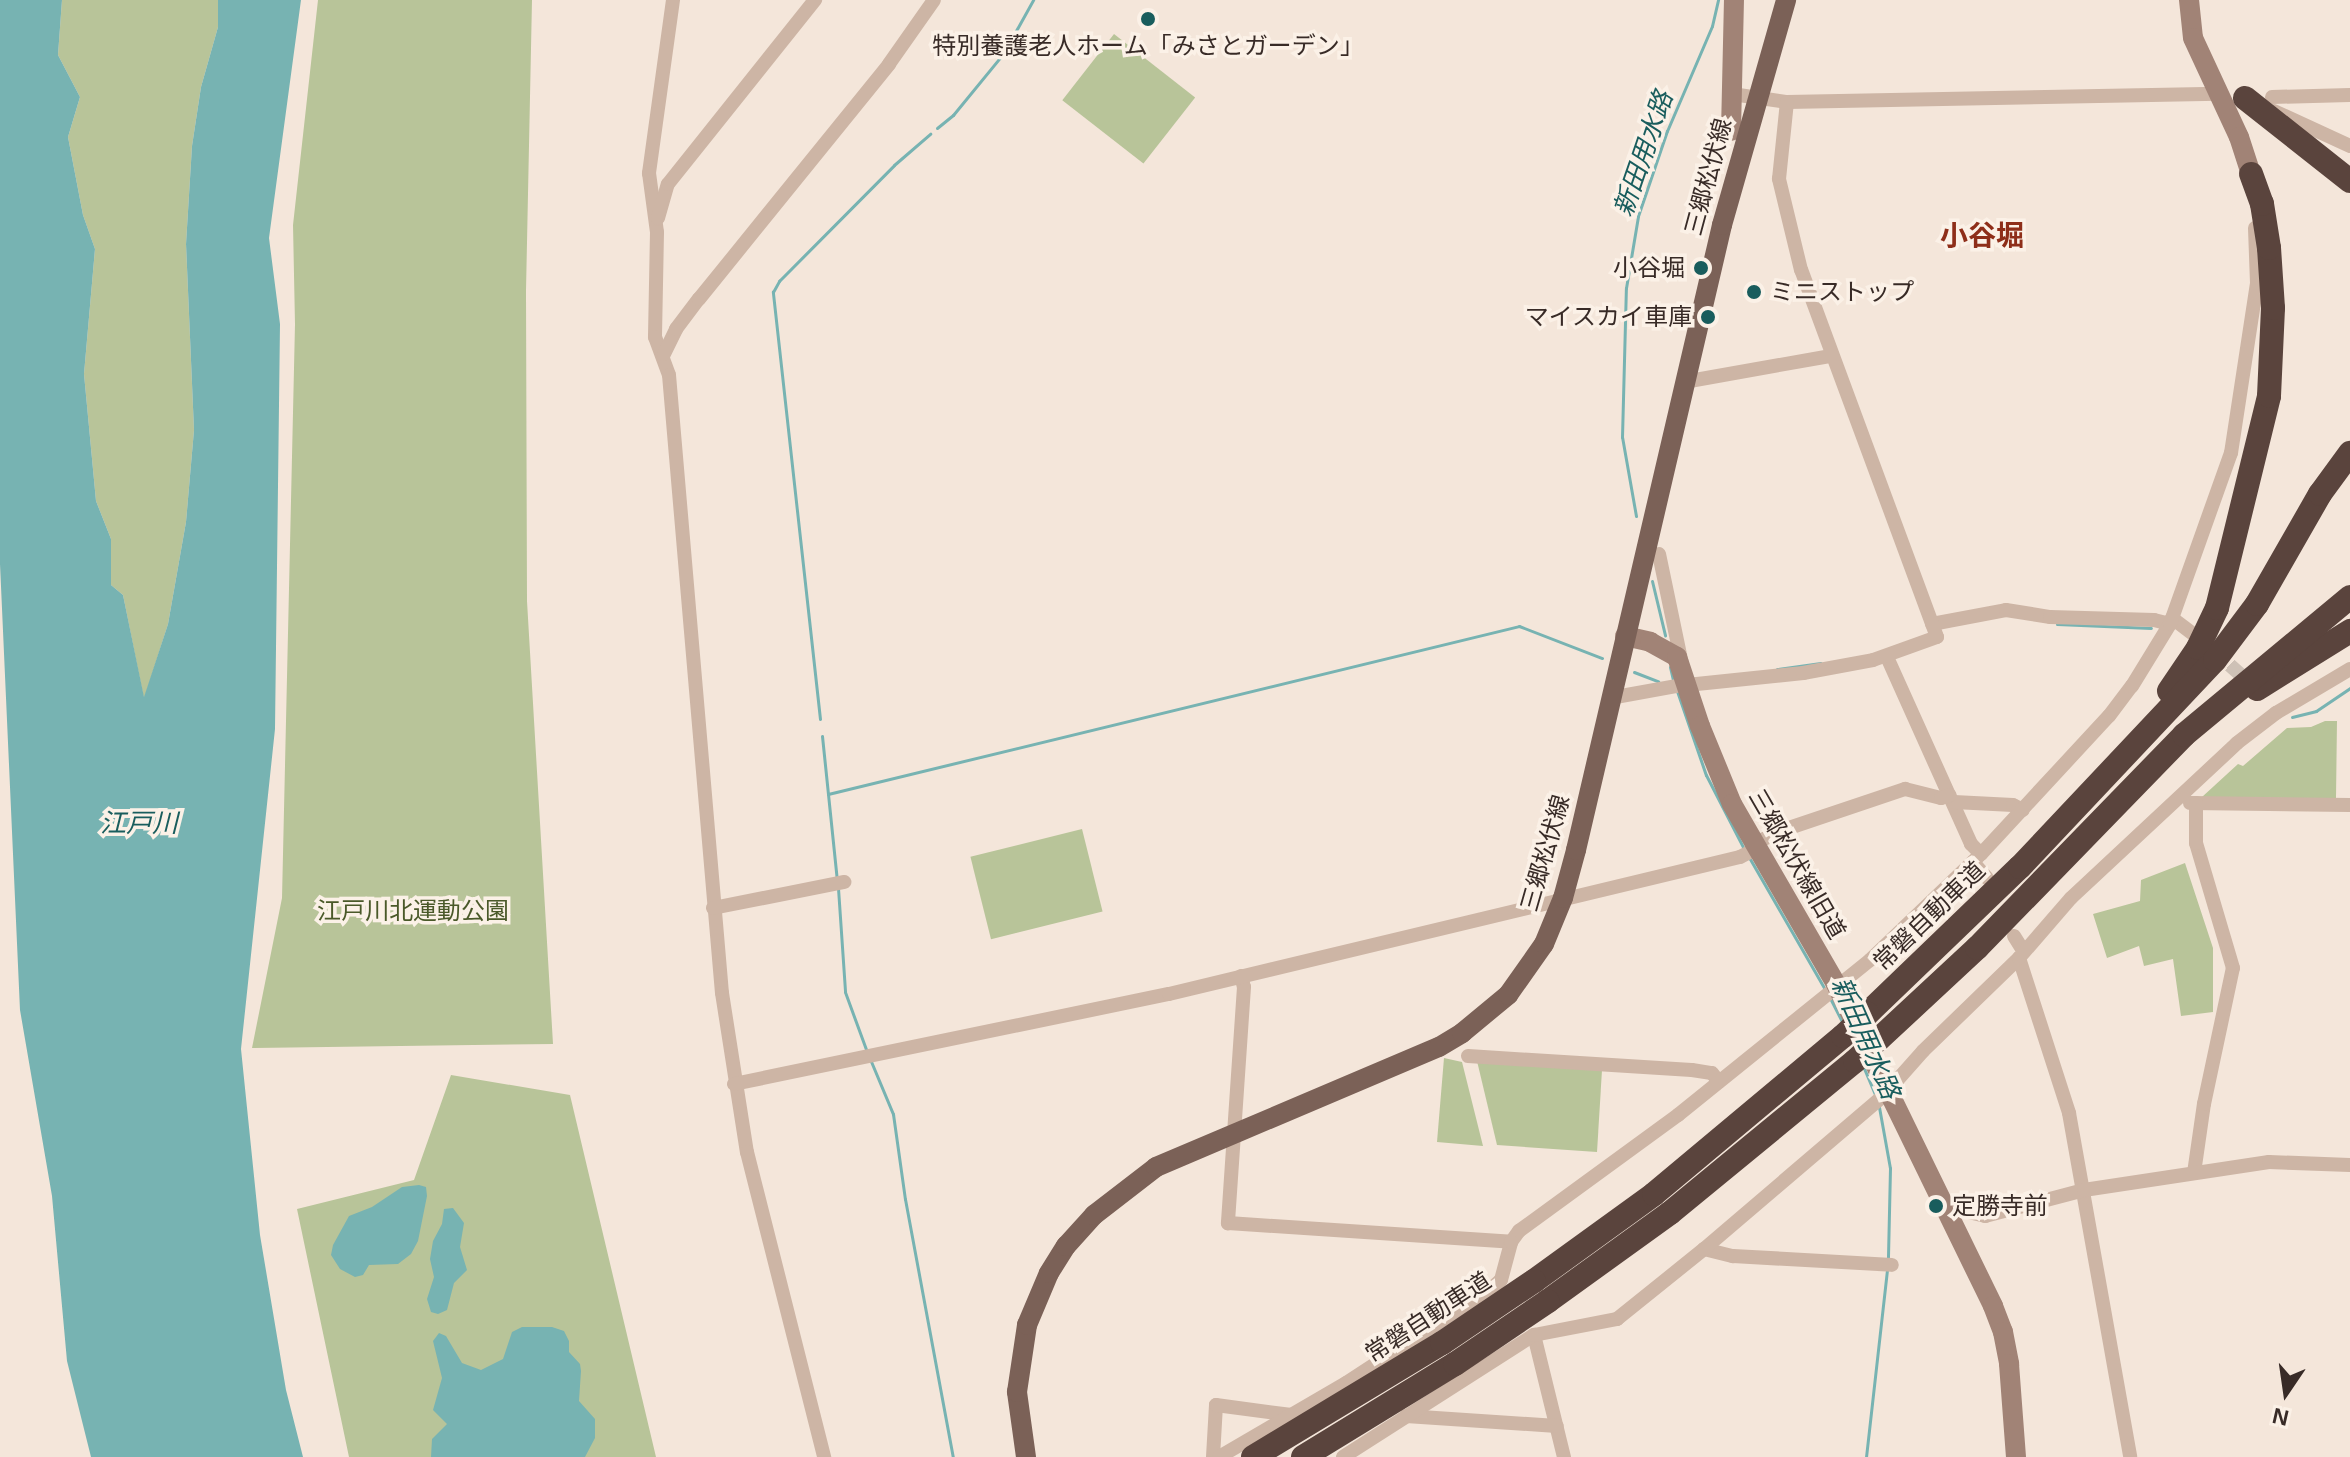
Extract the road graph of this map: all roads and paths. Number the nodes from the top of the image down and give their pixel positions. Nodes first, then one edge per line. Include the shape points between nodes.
1 (673, 0) edge
2 (815, 0) edge
3 (934, 0) edge
4 (1734, 0) edge
5 (1786, 0) edge
6 (2189, 0) edge
7 (2199, 53) junction
8 (1732, 94) junction
9 (2218, 94) junction
10 (2350, 95) edge
11 (2272, 97) dead end
12 (1757, 98) junction
13 (2245, 98) junction
14 (1787, 102) junction
15 (1731, 131) dead end
16 (2350, 146) edge
17 (2251, 174) junction
18 (2350, 181) edge
19 (657, 232) junction
20 (664, 354) junction
21 (1830, 356) junction
22 (1684, 382) junction
23 (2350, 453) edge
24 (1659, 554) dead end
25 (2350, 597) edge
26 (2171, 621) junction
27 (1932, 624) junction
28 (2350, 631) edge
29 (2192, 633) dead end
30 (1625, 636) junction
31 (1887, 657) junction
32 (2350, 669) edge
33 (1681, 681) junction
34 (2263, 696) tunnel mouth
35 (1610, 698) junction
36 (2276, 713) junction
37 (2098, 786) junction
38 (2179, 797) junction
39 (1952, 799) junction
40 (2196, 803) junction
41 (2350, 805) edge
42 (2023, 810) junction
43 (1750, 850) junction
44 (1977, 858) junction
45 (1987, 878) dead end
46 (844, 882) dead end
47 (2037, 886) junction
48 (1563, 898) junction
49 (713, 908) junction
50 (2018, 947) junction
51 (1241, 976) junction
52 (1829, 992) junction
53 (1468, 1056) dead end
54 (1719, 1082) junction
55 (734, 1084) junction
56 (1881, 1097) junction
57 (1235, 1134) junction
58 (2350, 1165) edge
59 (2194, 1173) junction
60 (2084, 1190) junction
61 (1945, 1213) junction
62 (1511, 1242) junction
63 (1704, 1249) junction
64 (1886, 1265) dead end
65 (1492, 1288) junction
66 (1541, 1291) junction
67 (1530, 1338) junction
68 (1370, 1368) junction
69 (1291, 1415) junction
70 (1407, 1417) junction
71 (1557, 1426) junction
72 (824, 1457) edge
73 (1026, 1457) edge
74 (1216, 1457) edge
75 (1253, 1457) edge
76 (1303, 1457) edge
77 (1343, 1457) edge
78 (1564, 1457) edge
79 (2016, 1457) edge
80 (2130, 1457) edge

1 - 19 street via 649,173
2 - 19 street via 665,190
3 - 20 street via 889,64 676,329
4 - 8 street
5 - 12 main road, 三郷松伏線
6 - 7 street
7 - 9 street
7 - 13 street
8 - 12 street
8 - 15 street
9 - 14 street
9 - 17 street
10 - 11 street
12 - 14 street
12 - 22 main road, 三郷松伏線
13 - 16 street
13 - 18 highway
14 - 21 street via 1779,179 1801,270
17 - 26 street via 2257,283 2231,453
17 - 37 highway via 2262,204 2273,308 2271,379 2259,449 2207,631 2188,665
19 - 20 street via 655,337
20 - 49 street
21 - 22 street
21 - 27 street
22 - 30 main road, 三郷松伏線
23 - 37 highway, 常磐自動車道 via 2235,635
24 - 33 street
25 - 47 highway, 常磐自動車道 via 2184,735
26 - 27 street via 2050,617 2006,610
26 - 29 street
26 - 42 street via 2117,706
27 - 31 street via 1937,637
28 - 47 highway via 2232,709 2068,871
30 - 33 street via 1669,650
30 - 35 main road, 三郷松伏線
31 - 33 street via 1803,673
31 - 39 street
32 - 36 street
33 - 35 street
33 - 43 street, 三郷松伏線旧道
34 - 36 street
35 - 48 main road, 三郷松伏線
36 - 38 street
37 - 66 highway, 常磐自動車道, bridge via 1843,1036
38 - 40 street
38 - 50 street
39 - 42 street
39 - 43 street via 1905,789 1783,830
39 - 44 street
40 - 41 street
40 - 59 street via 2196,843 2233,968
42 - 44 street
43 - 48 street
43 - 52 street, 三郷松伏線旧道
44 - 45 street
44 - 52 street
46 - 49 street
47 - 66 highway, 常磐自動車道, bridge via 1784,1123 1670,1213
48 - 51 street
48 - 57 main road, 三郷松伏線 via 1529,970 1462,1033 1396,1067
49 - 55 street
50 - 56 street
50 - 60 street via 2067,1103
51 - 55 street
51 - 57 street
52 - 54 street
52 - 56 street, 三郷松伏線旧道
53 - 54 street via 1692,1070 1712,1073
54 - 62 street
55 - 72 street
56 - 61 street, 三郷松伏線旧道
56 - 63 street
57 - 62 street via 1228,1223
57 - 73 main road, 三郷松伏線 via 1156,1167 1117,1194 1066,1246 1037,1298 1020,1357 1017,1392
58 - 59 street via 2269,1162
59 - 60 street
60 - 61 street via 1985,1216
60 - 80 street
61 - 79 street, 三郷松伏線旧道 via 2003,1332
62 - 65 street via 1507,1267
63 - 64 street via 1733,1256
63 - 67 street via 1617,1319
65 - 67 street
65 - 68 street
66 - 75 highway, 常磐自動車道, bridge via 1442,1343
66 - 76 highway, 常磐自動車道, bridge via 1455,1364
67 - 70 street
67 - 71 street
68 - 69 street
68 - 70 street
69 - 74 street
69 - 74 street via 1216,1405
70 - 71 street
70 - 77 street
71 - 78 street

